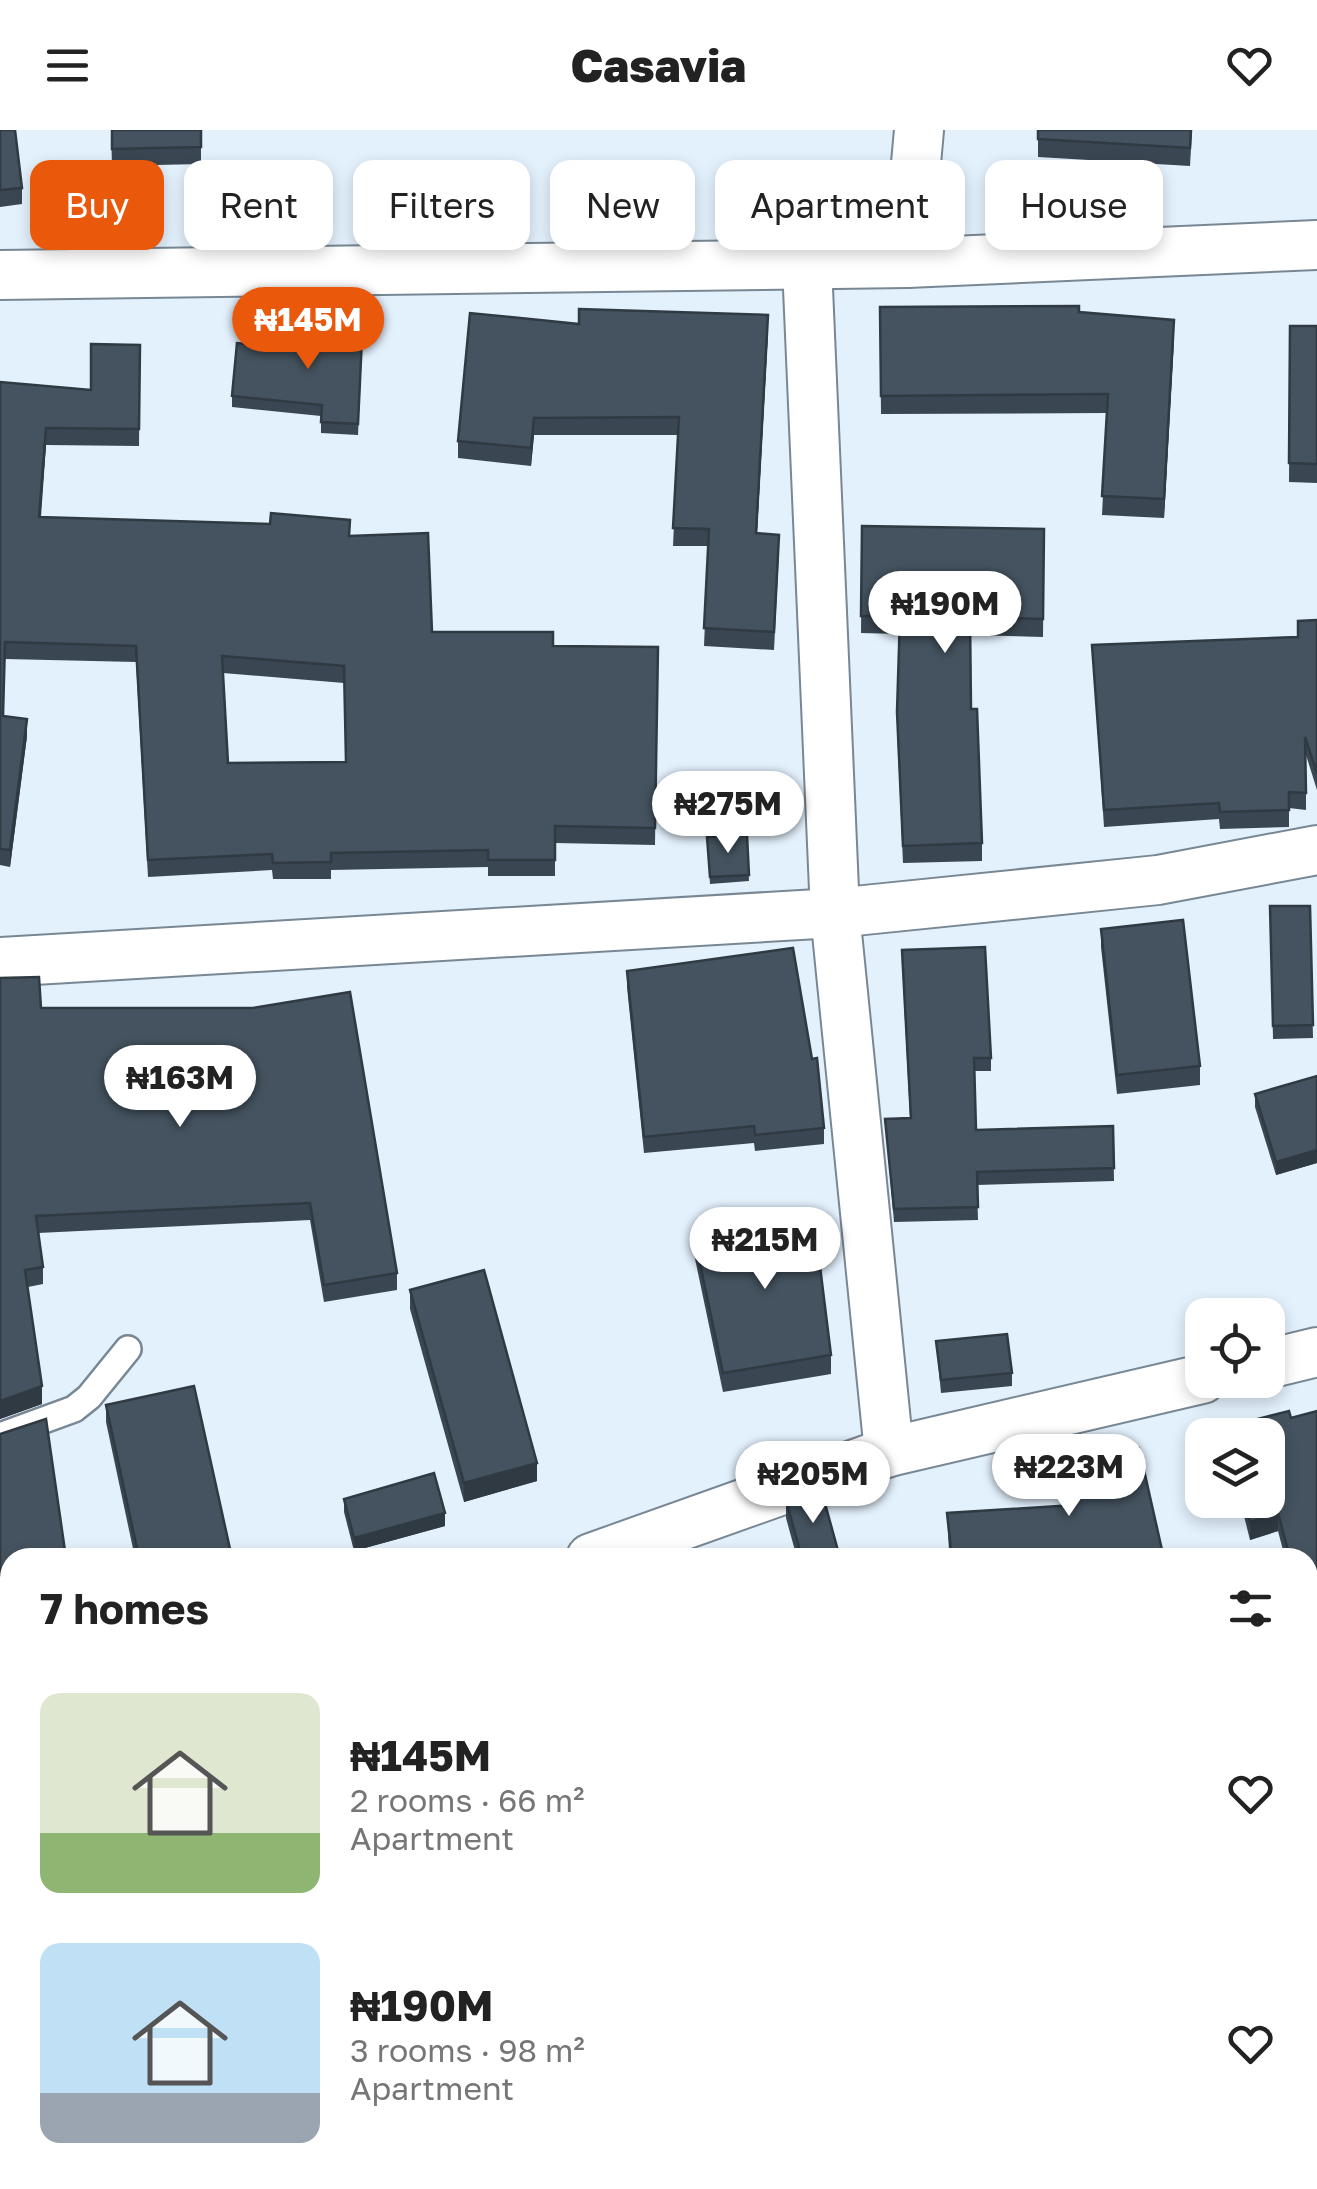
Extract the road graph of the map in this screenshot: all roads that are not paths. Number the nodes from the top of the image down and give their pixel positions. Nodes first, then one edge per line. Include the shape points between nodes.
1 (918, 130) edge
2 (1317, 245) edge
3 (907, 264) junction
4 (808, 265) junction
5 (0, 275) edge
6 (1317, 850) edge
7 (835, 912) junction
8 (0, 962) edge
9 (128, 1349) dead end
10 (1317, 1352) edge
11 (1285, 1360) edge
12 (1185, 1383) edge
13 (0, 1436) edge
14 (889, 1452) junction
15 (619, 1548) edge

1 - 3 street
2 - 3 street
3 - 4 street
4 - 5 street
4 - 7 street
6 - 7 street via 1158,880
7 - 8 street
7 - 14 street
9 - 13 lane via 74,1408
10 - 11 street
12 - 14 street
14 - 15 street

